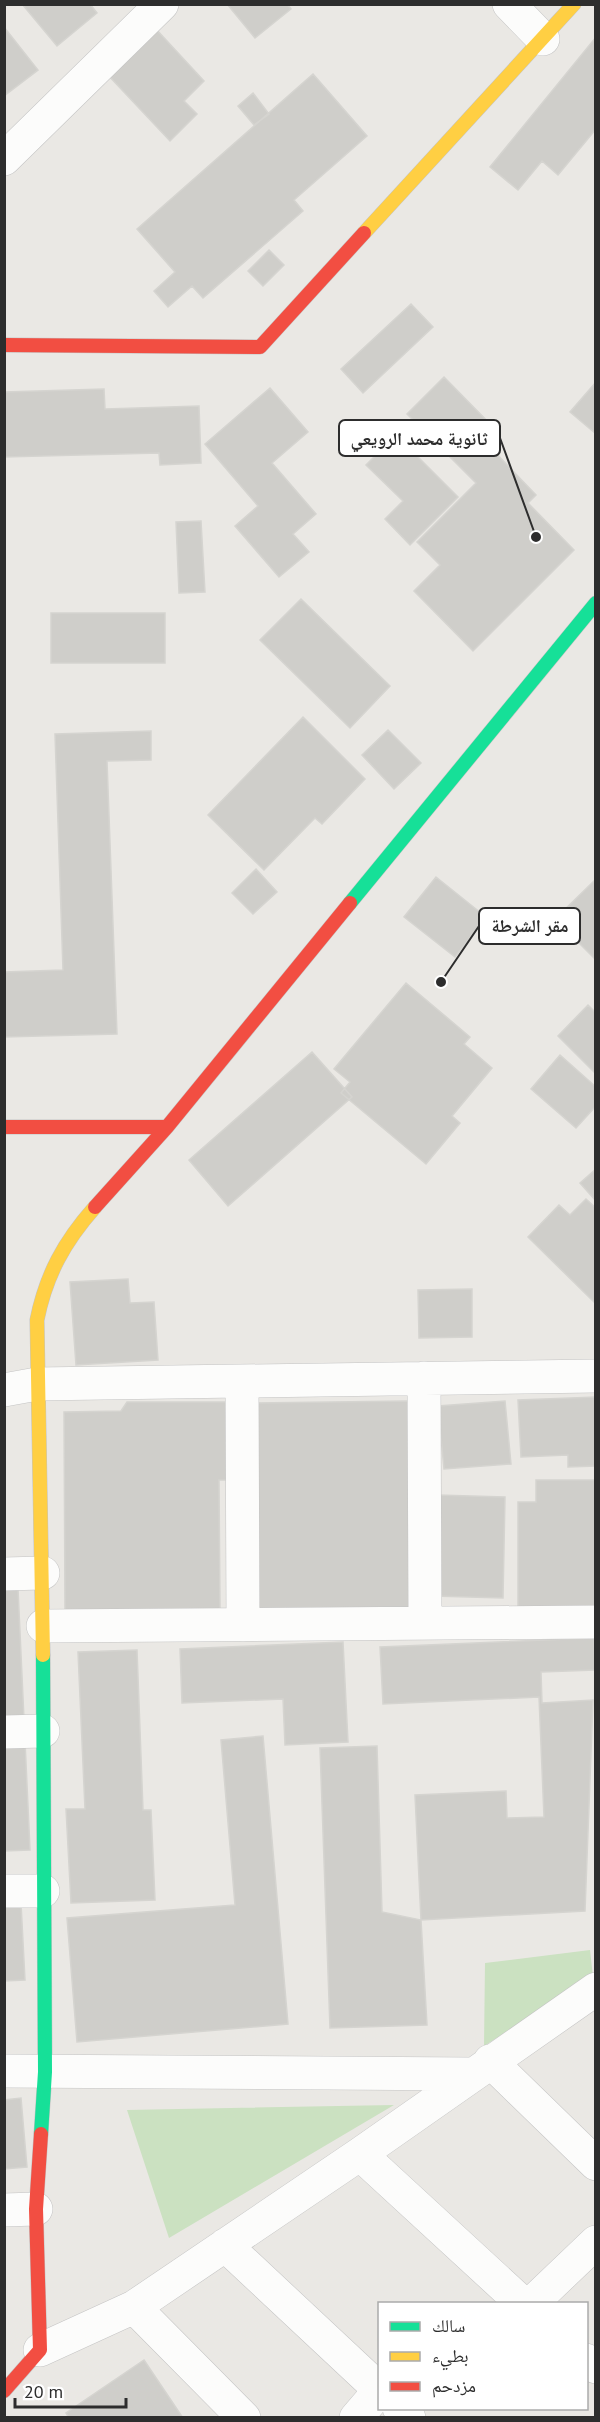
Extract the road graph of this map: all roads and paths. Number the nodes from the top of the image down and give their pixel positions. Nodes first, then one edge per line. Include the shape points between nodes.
1 (162, 4) edge
2 (509, 4) edge
3 (574, 4) edge
4 (543, 39) junction
5 (4, 159) edge
6 (4, 345) edge
7 (596, 603) edge
8 (4, 1127) edge
9 (167, 1127) junction
10 (596, 1376) edge
11 (424, 1378) junction
12 (242, 1381) junction
13 (37, 1384) junction
14 (4, 1390) edge
15 (44, 1573) junction
16 (4, 1574) edge
17 (596, 1622) edge
18 (425, 1623) junction
19 (243, 1625) junction
20 (43, 1626) junction
21 (43, 1731) junction
22 (4, 1732) edge
23 (4, 1891) edge
24 (43, 1891) junction
25 (596, 1989) edge
26 (480, 2067) junction
27 (4, 2071) edge
28 (45, 2072) junction
29 (360, 2154) junction
30 (596, 2164) edge
31 (20, 2209) edge
32 (596, 2242) edge
33 (225, 2245) junction
34 (521, 2302) edge
35 (533, 2302) edge
36 (134, 2307) junction
37 (40, 2350) junction
38 (378, 2388) edge
39 (4, 2391) edge
40 (378, 2392) edge
41 (244, 2418) edge
42 (356, 2418) edge

1 - 5 street
2 - 4 street
3 - 4 street
4 - 6 street via 260,348
7 - 9 street
8 - 9 street
9 - 13 street via 76,1228 57,1256 43,1289 37,1320
10 - 11 street
11 - 12 street
11 - 18 street
12 - 13 street
12 - 19 street
13 - 14 street
13 - 15 street
15 - 16 street
15 - 20 street
17 - 18 street
18 - 19 street
19 - 20 street
20 - 21 street
21 - 22 street
21 - 24 street
23 - 24 street
24 - 28 street
25 - 26 street
26 - 28 street
26 - 29 street
26 - 30 street
27 - 28 street
28 - 31 street
29 - 33 street
29 - 34 street
31 - 37 street
32 - 35 street
33 - 36 street
33 - 38 street
36 - 37 street
36 - 41 street
37 - 39 street
40 - 42 street

